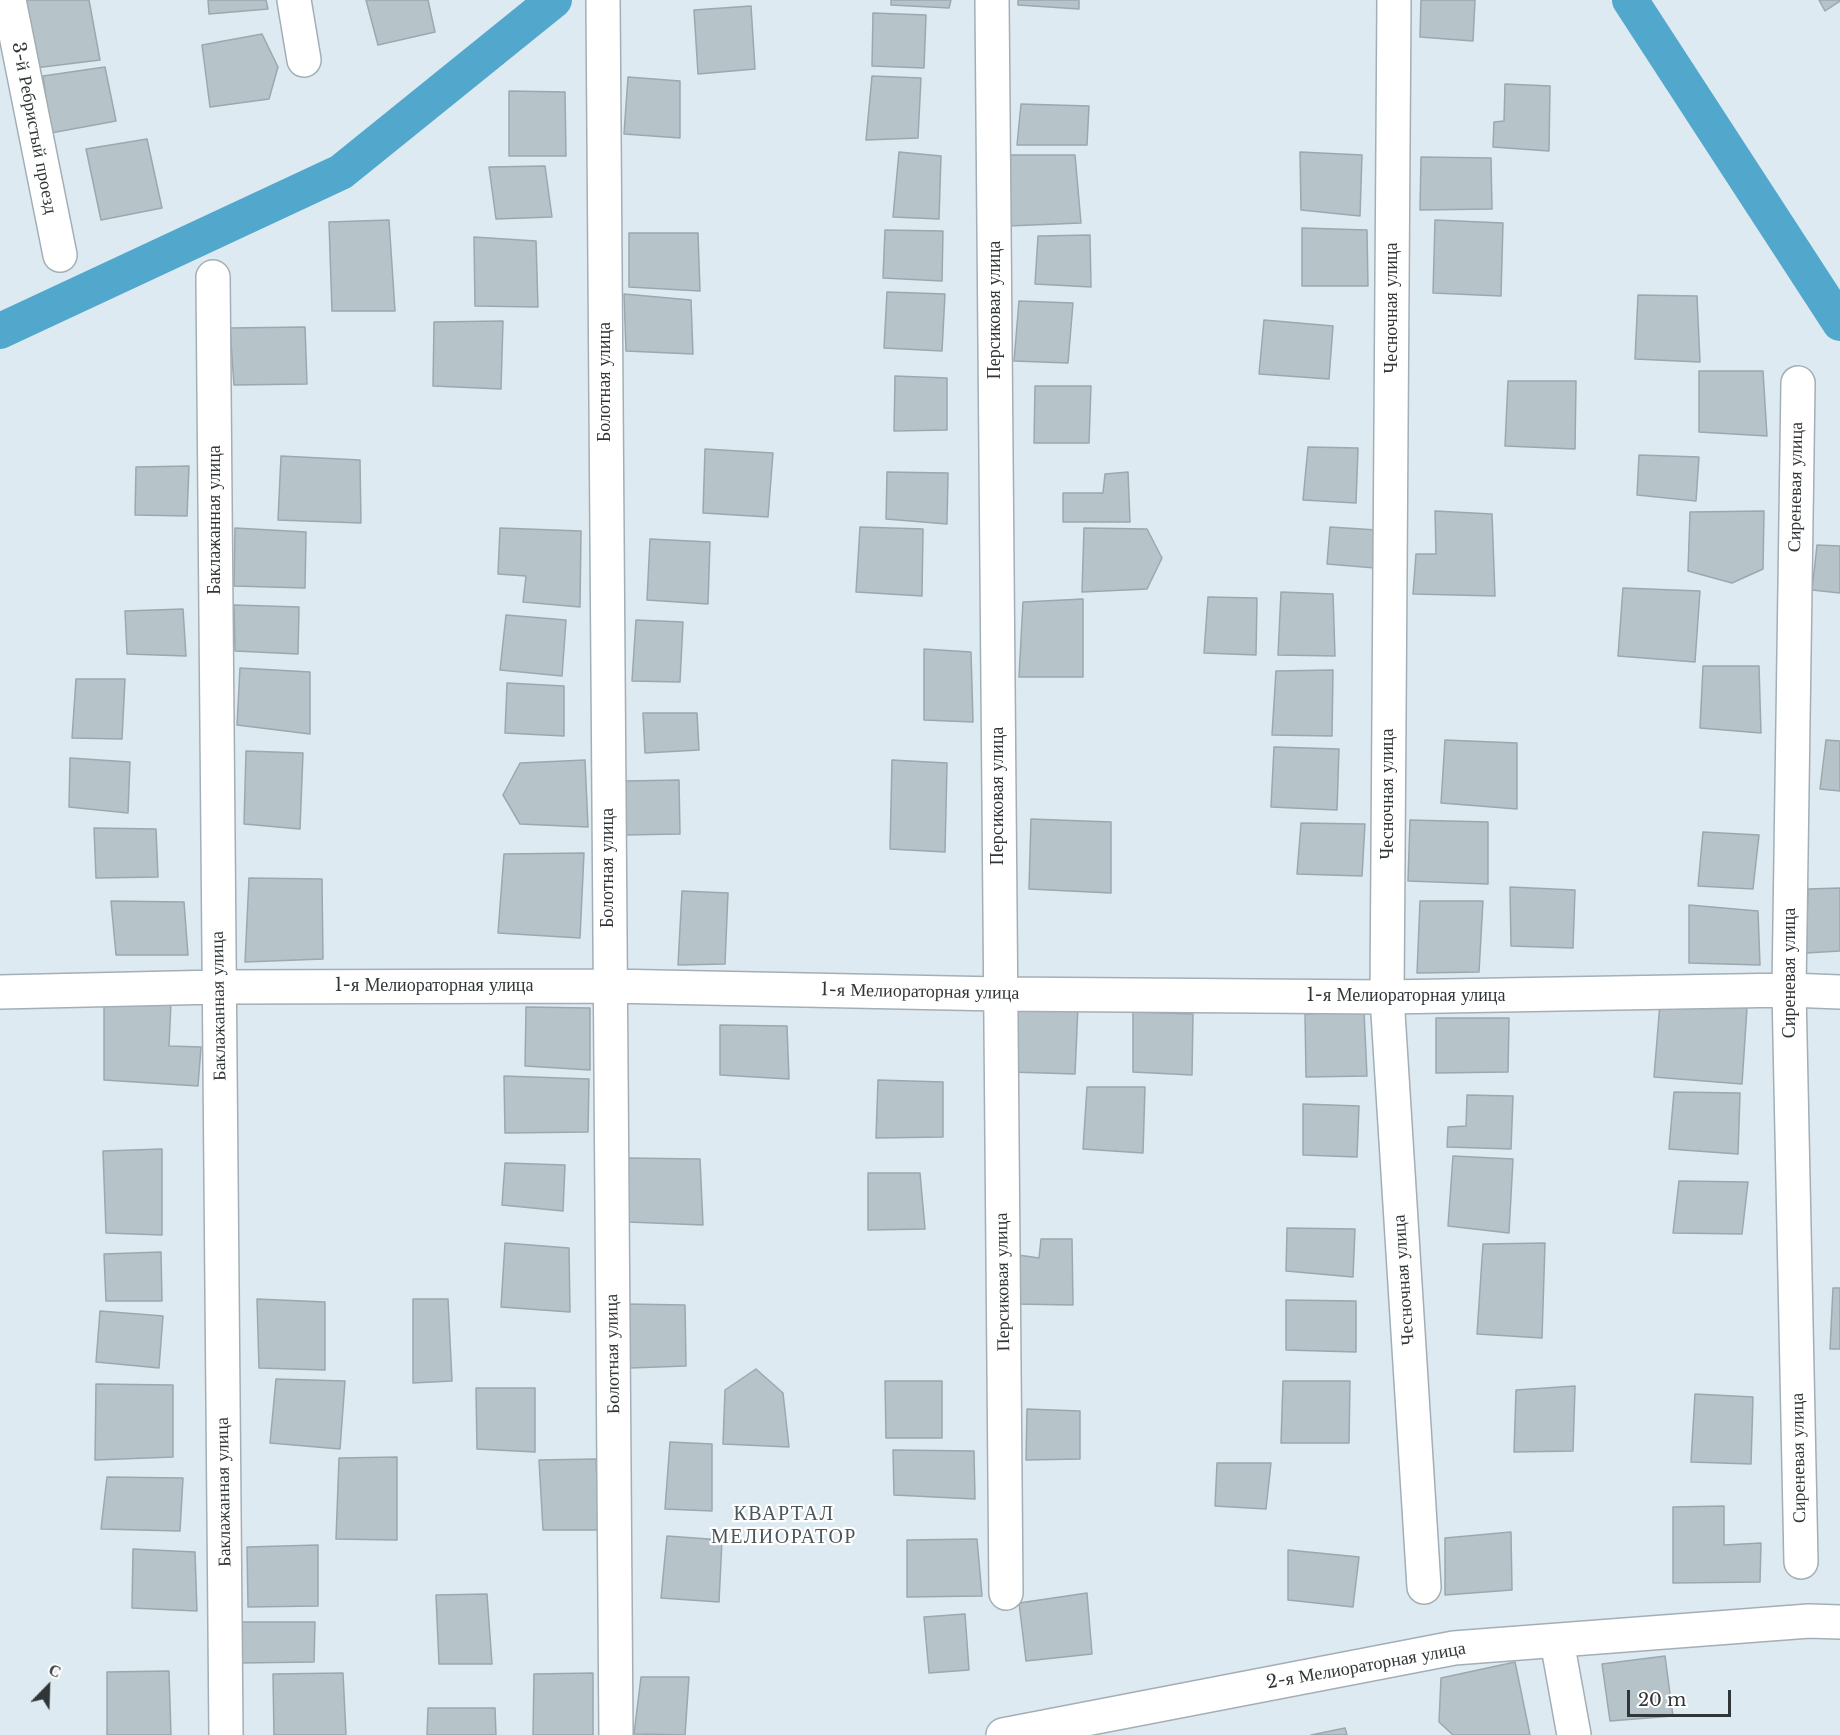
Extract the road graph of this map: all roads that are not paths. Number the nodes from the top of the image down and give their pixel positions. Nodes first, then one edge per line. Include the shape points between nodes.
1 (9, 0) edge
2 (294, 0) edge
3 (603, 0) edge
4 (992, 0) edge
5 (1394, 0) edge
6 (304, 60) dead end
7 (60, 255) dead end
8 (213, 277) dead end
9 (1798, 383) dead end
10 (609, 986) junction
11 (218, 987) junction
12 (1789, 990) junction
13 (0, 992) edge
14 (1840, 992) edge
15 (999, 994) junction
16 (1387, 997) junction
17 (1801, 1562) dead end
18 (1424, 1587) dead end
19 (1006, 1593) dead end
20 (1840, 1622) edge
21 (1557, 1641) junction
22 (1137, 1723) edge
23 (226, 1735) edge
24 (616, 1735) edge
25 (1003, 1735) edge
26 (1574, 1735) edge

1 - 7 street, 3-й Ребристый проезд
2 - 6 street
3 - 10 street, Болотная улица
4 - 15 street, Персиковая улица
5 - 16 street, Чесночная улица
8 - 11 street, Баклажанная улица
9 - 12 street, Сиреневая улица
10 - 11 street, 1-я Мелиораторная улица
10 - 15 street, 1-я Мелиораторная улица
10 - 24 street, Болотная улица
11 - 13 street, 1-я Мелиораторная улица
11 - 23 street, Баклажанная улица
12 - 14 street, 1-я Мелиораторная улица
12 - 16 street, 1-я Мелиораторная улица
12 - 17 street, Сиреневая улица
15 - 16 street, 1-я Мелиораторная улица
15 - 19 street, Персиковая улица
16 - 18 street, Чесночная улица
20 - 21 street, 2-я Мелиораторная улица via 1809,1621
21 - 22 street, 2-я Мелиораторная улица via 1454,1648
21 - 26 street
22 - 25 street, 2-я Мелиораторная улица

